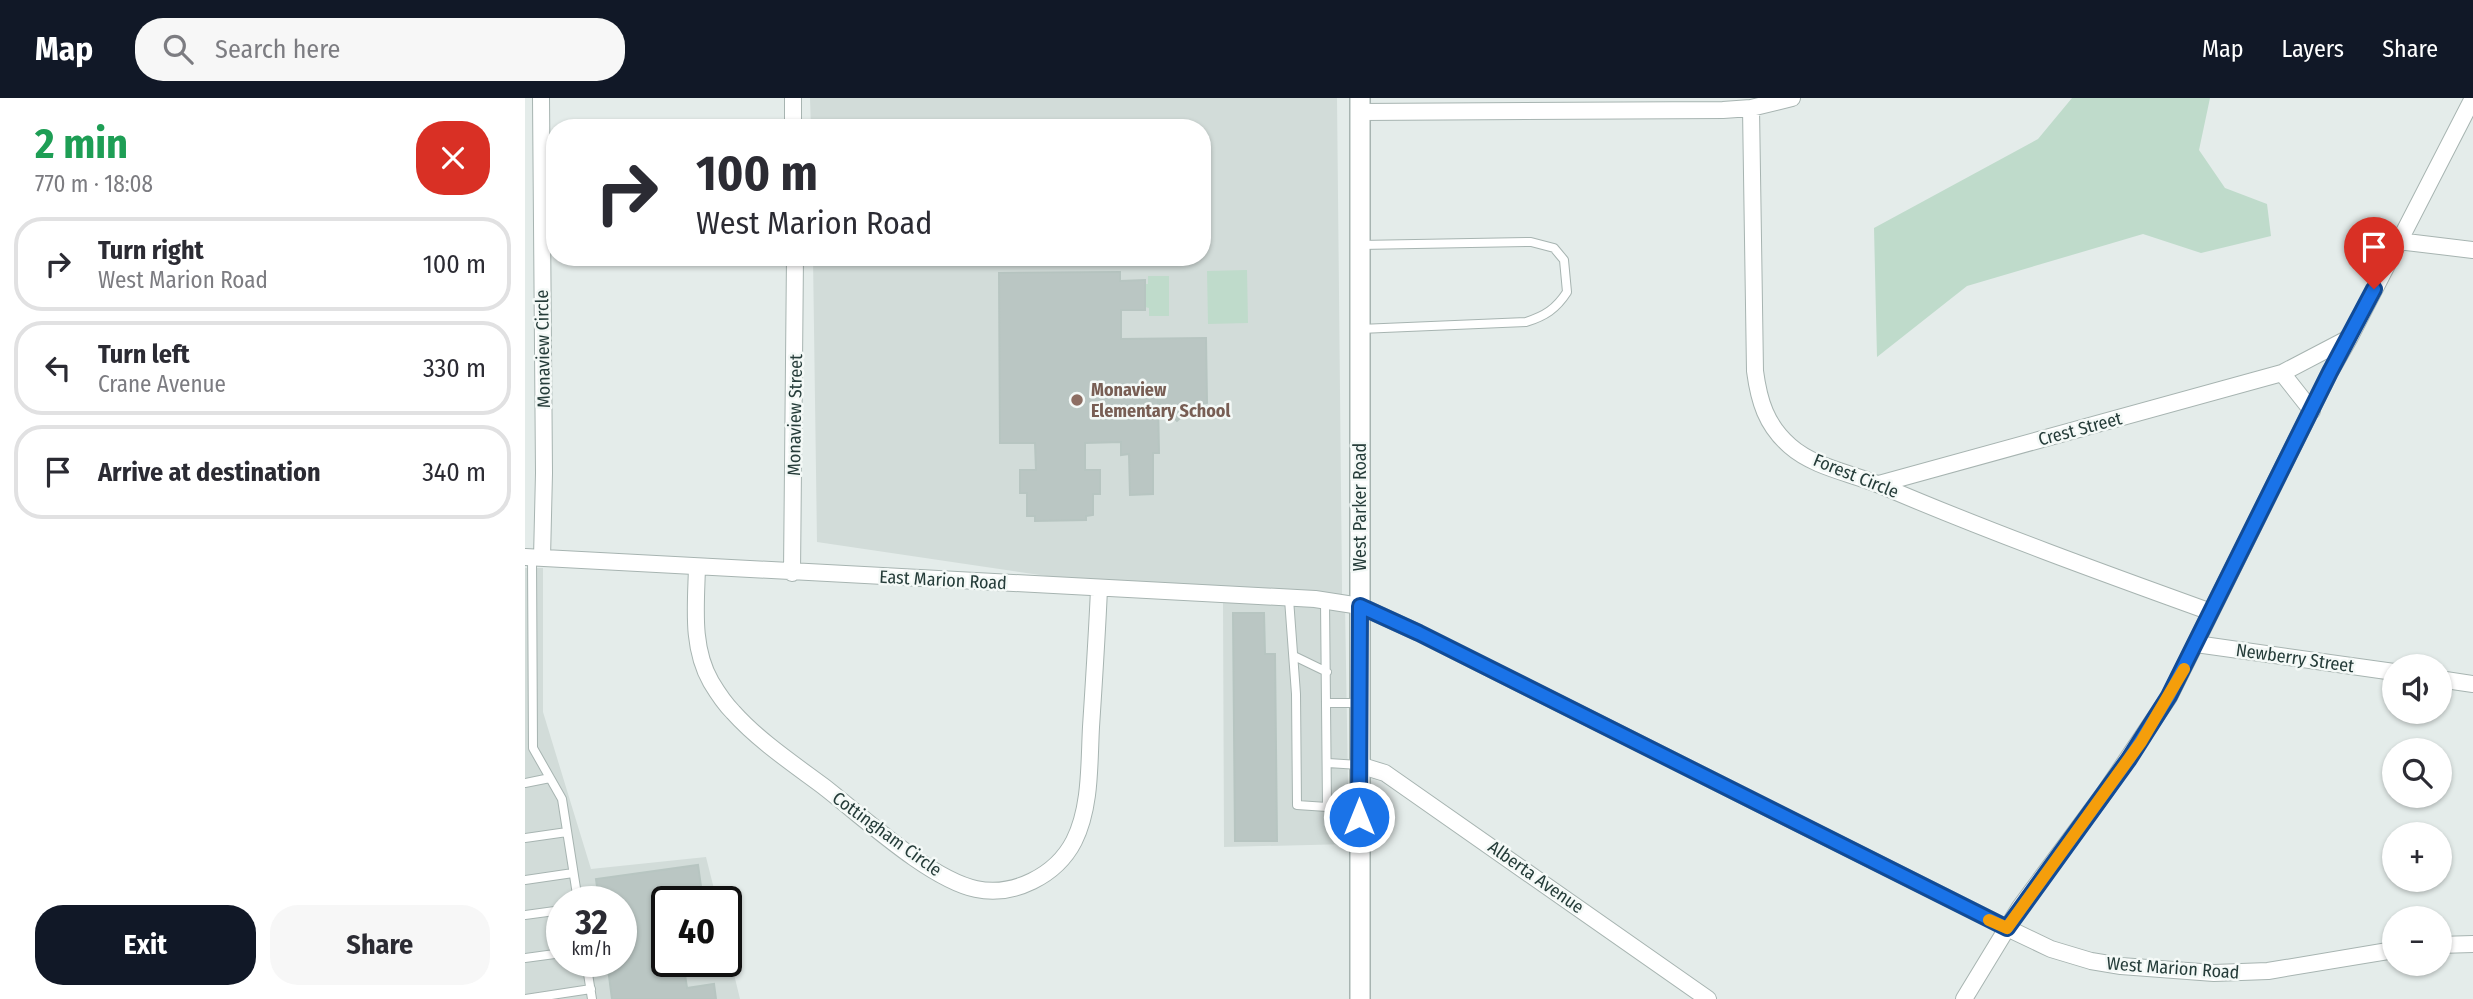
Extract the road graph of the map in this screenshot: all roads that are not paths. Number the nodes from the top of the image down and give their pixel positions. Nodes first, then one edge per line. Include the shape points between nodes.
1 (541, 98) edge
2 (793, 98) edge
3 (1792, 98) edge
4 (2473, 98) edge
5 (1360, 105) edge
6 (1751, 108) junction
7 (793, 119) edge
8 (2398, 241) junction
9 (1360, 245) junction
10 (2473, 250) edge
11 (795, 266) edge
12 (1360, 329) junction
13 (2350, 337) junction
14 (2282, 373) junction
15 (2312, 411) junction
16 (1878, 484) junction
17 (533, 558) edge
18 (697, 567) junction
19 (792, 573) junction
20 (1099, 589) junction
21 (1289, 599) junction
22 (1325, 601) junction
23 (1360, 606) junction
24 (2211, 612) junction
25 (2196, 644) junction
26 (1294, 656) junction
27 (2382, 670) edge
28 (1327, 672) junction
29 (2452, 681) edge
30 (2473, 684) edge
31 (1328, 703) junction
32 (1359, 703) junction
33 (1328, 763) junction
34 (1359, 765) junction
35 (550, 778) junction
36 (525, 783) edge
37 (567, 832) junction
38 (525, 838) edge
39 (573, 873) junction
40 (525, 880) edge
41 (575, 886) edge
42 (546, 912) edge
43 (525, 915) edge
44 (2007, 928) junction
45 (2473, 944) edge
46 (2452, 945) edge
47 (2382, 952) edge
48 (546, 955) edge
49 (525, 958) edge
50 (589, 977) edge
51 (591, 989) junction
52 (525, 999) edge
53 (592, 999) edge
54 (1360, 999) edge
55 (1708, 999) edge
56 (1964, 999) edge

1 - 17 street, Monaview Circle via 544,473
2 - 7 street
3 - 6 street
4 - 8 street
5 - 6 street
5 - 9 street, West Parker Road
6 - 16 street, Forest Circle via 1755,371 1762,408 1777,434 1792,448
8 - 10 street
8 - 13 street
9 - 12 street, West Parker Road
9 - 12 lane via 1531,242 1554,248 1564,260 1567,292 1556,308 1526,322
11 - 19 street, Monaview Street
12 - 23 street, West Parker Road
13 - 14 street, Crest Street
13 - 15 street
14 - 15 street
14 - 16 street, Crest Street
15 - 24 street
16 - 24 street, Forest Circle
17 - 18 street, East Marion Road
17 - 35 lane via 533,748
18 - 19 street, East Marion Road
18 - 20 street, Cottingham Circle via 700,652 712,683 733,713 921,862 959,883 991,891 1012,889 1047,872 1065,855 1079,830 1088,777
19 - 20 street, East Marion Road
20 - 21 street, East Marion Road
21 - 22 street, East Marion Road
21 - 26 lane
22 - 23 street, East Marion Road
22 - 28 lane
23 - 32 street, West Parker Road
23 - 44 street, West Marion Road
24 - 25 street
25 - 27 street, Newberry Street
25 - 44 street via 2141,742
26 - 28 lane
26 - 33 lane via 1297,805 1327,807
28 - 31 lane
29 - 30 street
31 - 32 lane
31 - 33 lane
32 - 34 street, West Parker Road
33 - 34 lane
34 - 54 street, West Parker Road
34 - 55 street, Alberta Avenue via 1385,773
35 - 36 lane
35 - 37 lane via 562,799
37 - 38 lane
37 - 39 lane
39 - 40 lane
39 - 41 lane
42 - 43 lane
44 - 47 street, West Marion Road via 2091,961 2214,973 2268,971
44 - 56 street
45 - 46 street
48 - 49 lane
50 - 51 lane
51 - 52 lane
51 - 53 lane

